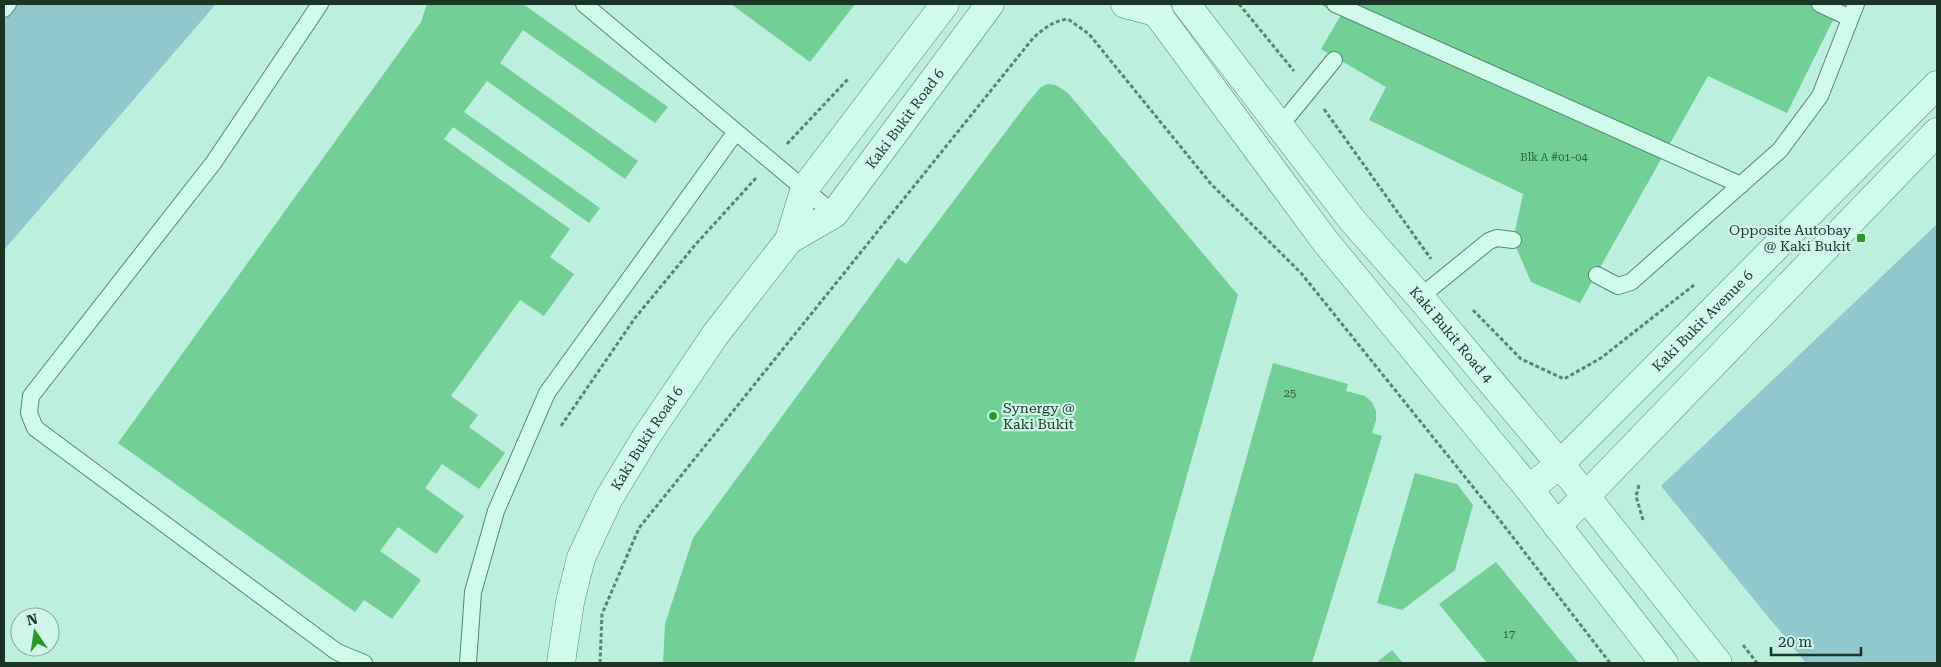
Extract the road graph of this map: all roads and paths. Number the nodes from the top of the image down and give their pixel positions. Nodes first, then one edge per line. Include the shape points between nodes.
1 (8, 4) edge
2 (320, 4) edge
3 (584, 4) edge
4 (945, 4) edge
5 (1125, 4) edge
6 (1186, 4) edge
7 (1239, 4) edge
8 (1335, 4) edge
9 (1820, 4) edge
10 (990, 5) edge
11 (1154, 8) edge
12 (4, 9) edge
13 (1853, 11) edge
14 (1334, 60) dead end
15 (852, 75) dead end
16 (1937, 85) edge
17 (1310, 90) junction
18 (1280, 126) junction
19 (1937, 132) edge
20 (735, 134) junction
21 (771, 161) junction
22 (1741, 185) junction
23 (805, 188) junction
24 (834, 214) junction
25 (789, 240) junction
26 (1512, 240) dead end
27 (1596, 275) dead end
28 (1444, 277) junction
29 (1420, 297) junction
30 (1564, 378) dead end
31 (556, 432) dead end
32 (1560, 464) junction
33 (1641, 480) dead end
34 (1528, 489) junction
35 (1586, 497) junction
36 (1645, 525) dead end
37 (1557, 526) junction
38 (1740, 641) dead end
39 (364, 663) edge
40 (468, 663) edge
41 (561, 663) edge
42 (600, 663) edge
43 (1610, 663) edge
44 (1664, 663) edge
45 (1718, 663) edge
46 (1757, 663) edge

1 - 12 lane
2 - 39 lane via 214,162 31,396 29,414 35,428 337,652
3 - 20 lane
4 - 23 street, Kaki Bukit Road 6
5 - 11 street
6 - 18 street, Kaki Bukit Road 4
7 - 17 path
8 - 22 lane
9 - 13 lane
10 - 24 street, Kaki Bukit Road 6
11 - 34 street via 1325,241
13 - 22 lane via 1820,96 1780,150
14 - 17 lane
15 - 21 path
16 - 32 street, Kaki Bukit Avenue 6
17 - 18 lane
17 - 28 path
18 - 29 street, Kaki Bukit Road 4 via 1352,220
19 - 35 street
20 - 21 lane
20 - 40 lane via 547,393 496,511 473,592
21 - 23 lane
21 - 31 path via 635,318
22 - 27 lane via 1631,282 1618,286
23 - 24 lane
23 - 25 street, Kaki Bukit Road 6
24 - 25 street, Kaki Bukit Road 6
25 - 41 street, Kaki Bukit Road 6 via 715,335 609,498 581,558 570,602
26 - 28 lane via 1497,238 1489,241
28 - 29 lane
28 - 30 path via 1522,359
29 - 32 street, Kaki Bukit Road 4
32 - 34 street, Kaki Bukit Avenue 6
32 - 35 street, Kaki Bukit Road 4
33 - 36 path via 1636,496
34 - 37 street
35 - 37 street
35 - 45 street, Kaki Bukit Road 4
37 - 44 street
38 - 46 path
42 - 43 path via 602,614 639,528 1034,37 1058,20 1068,19 1089,34 1211,184 1301,273 1496,515

